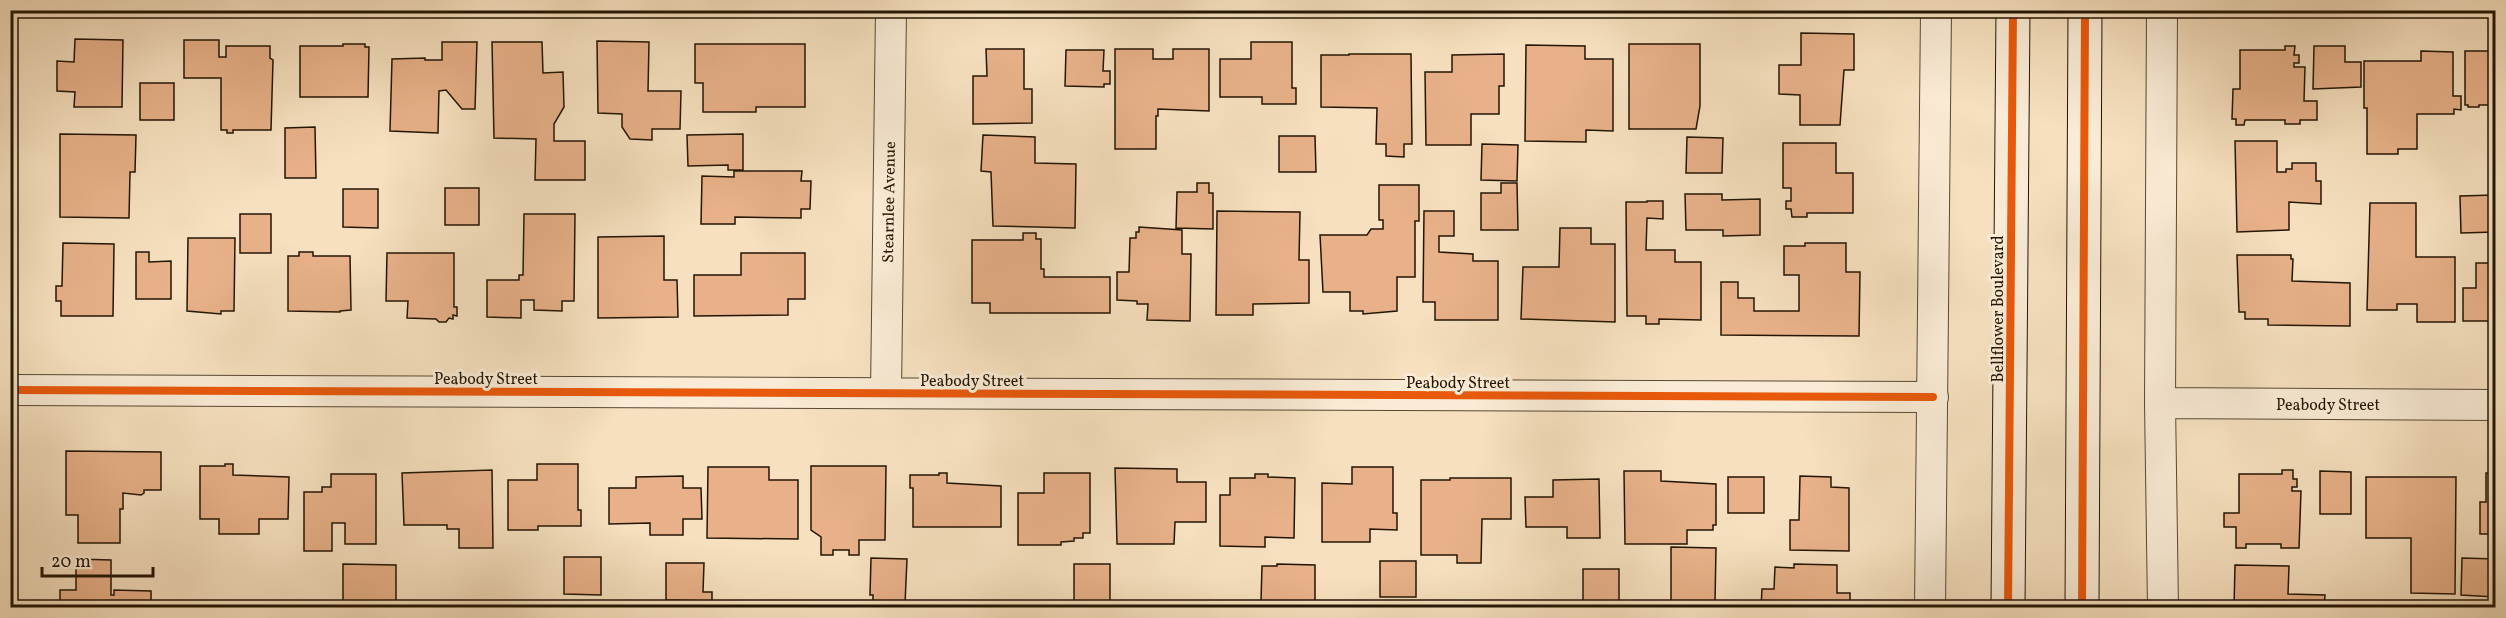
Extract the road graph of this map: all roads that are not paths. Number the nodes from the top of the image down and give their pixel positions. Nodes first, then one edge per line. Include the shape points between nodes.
1 (891, 10) edge
2 (1936, 10) edge
3 (2013, 10) edge
4 (2085, 10) edge
5 (2162, 10) edge
6 (10, 390) edge
7 (886, 393) junction
8 (1933, 397) junction
9 (2160, 403) junction
10 (2496, 405) edge
11 (1930, 608) edge
12 (2008, 608) edge
13 (2082, 608) edge
14 (2163, 608) edge

1 - 7 street, Stearnlee Avenue
2 - 8 street
3 - 12 main road, Bellflower Boulevard
4 - 13 main road
5 - 9 street
6 - 7 street, Peabody Street
7 - 8 street, Peabody Street
8 - 11 street
9 - 10 street, Peabody Street
9 - 14 street

